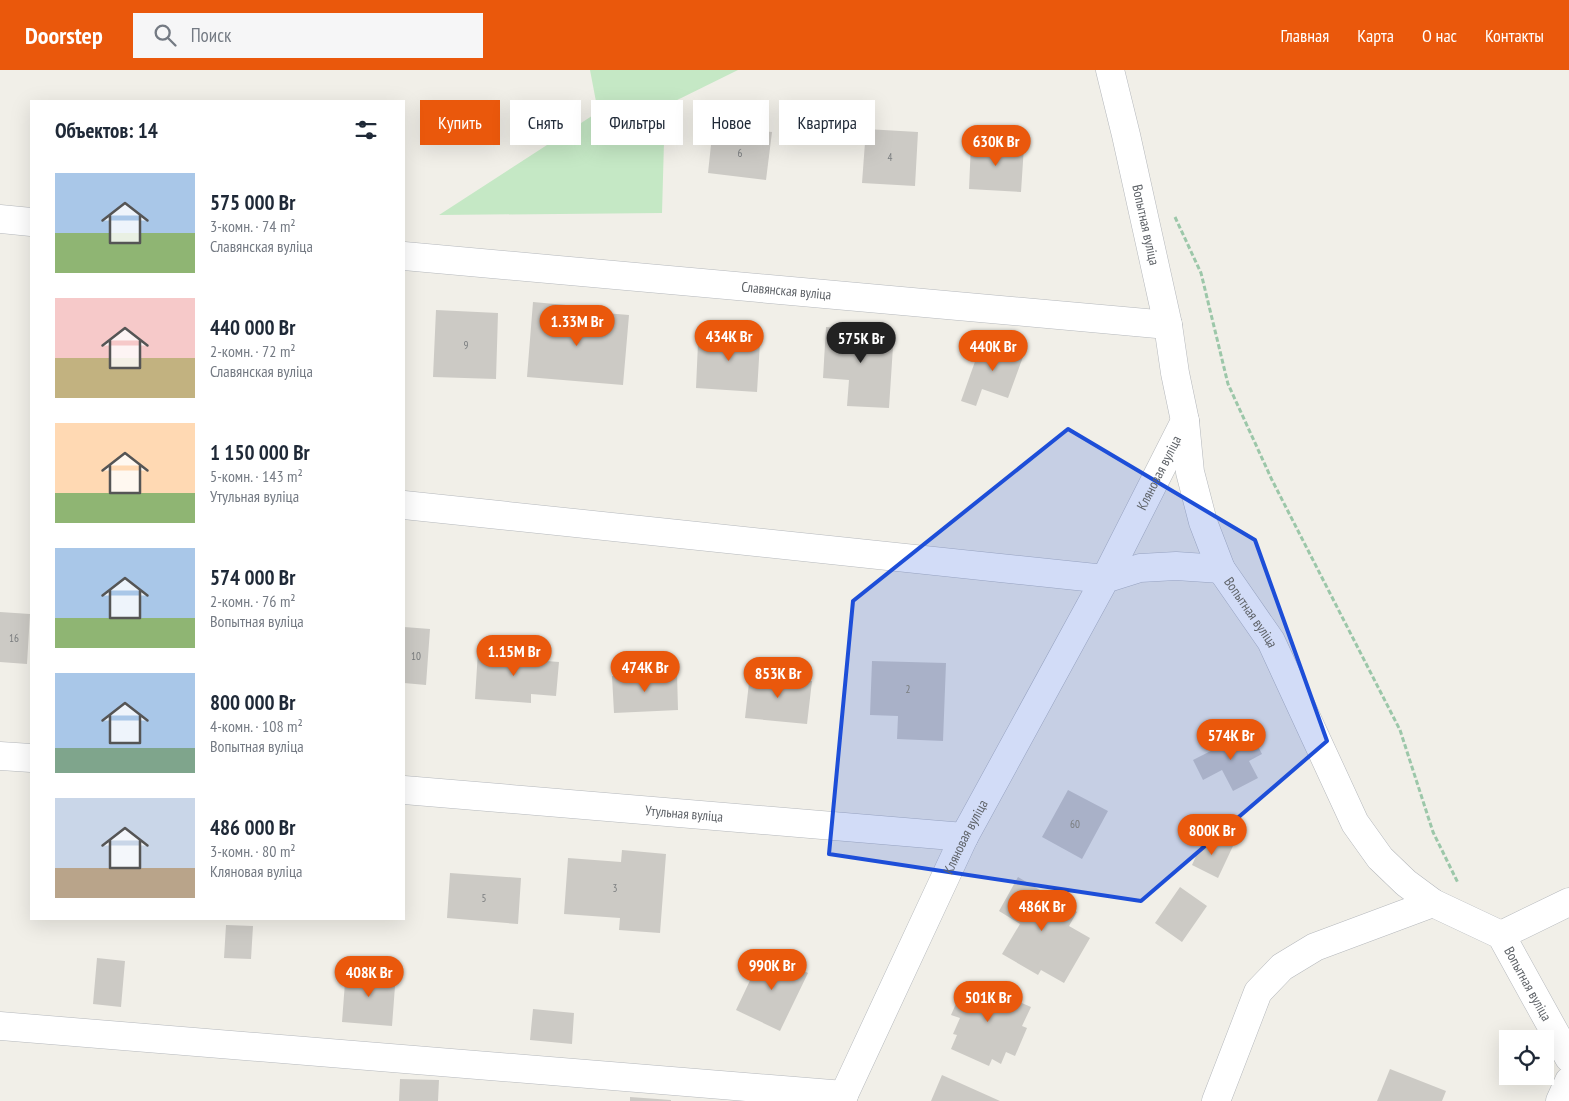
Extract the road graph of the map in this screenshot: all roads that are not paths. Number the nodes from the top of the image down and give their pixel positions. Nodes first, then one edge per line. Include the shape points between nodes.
1 (1110, 70) edge
2 (0, 219) edge
3 (30, 222) edge
4 (405, 256) edge
5 (1168, 325) junction
6 (1185, 421) junction
7 (405, 505) edge
8 (1221, 569) junction
9 (1105, 579) junction
10 (0, 756) edge
11 (30, 758) edge
12 (405, 790) edge
13 (964, 838) junction
14 (1569, 902) edge
15 (1433, 903) junction
16 (1501, 934) junction
17 (0, 1026) edge
18 (1569, 1058) edge
19 (1569, 1080) edge
20 (842, 1098) edge
21 (1216, 1101) edge
22 (1560, 1101) edge

1 - 5 street, Вопытная вуліца
2 - 3 street
4 - 5 street, Славянская вуліца
5 - 6 street, Вопытная вуліца
6 - 8 street, Вопытная вуліца via 1190,472 1203,522
6 - 9 street, Кляновая вуліца
7 - 9 street
8 - 9 street via 1140,568
8 - 15 street, Вопытная вуліца via 1271,641 1355,823 1380,858
9 - 13 street, Кляновая вуліца
10 - 11 street
12 - 13 street, Утульная вуліца
13 - 20 street, Кляновая вуліца
14 - 16 street
15 - 16 street, Вопытная вуліца
15 - 21 street via 1315,947 1282,967 1258,992
16 - 18 street, Вопытная вуліца
17 - 20 street
19 - 22 street

